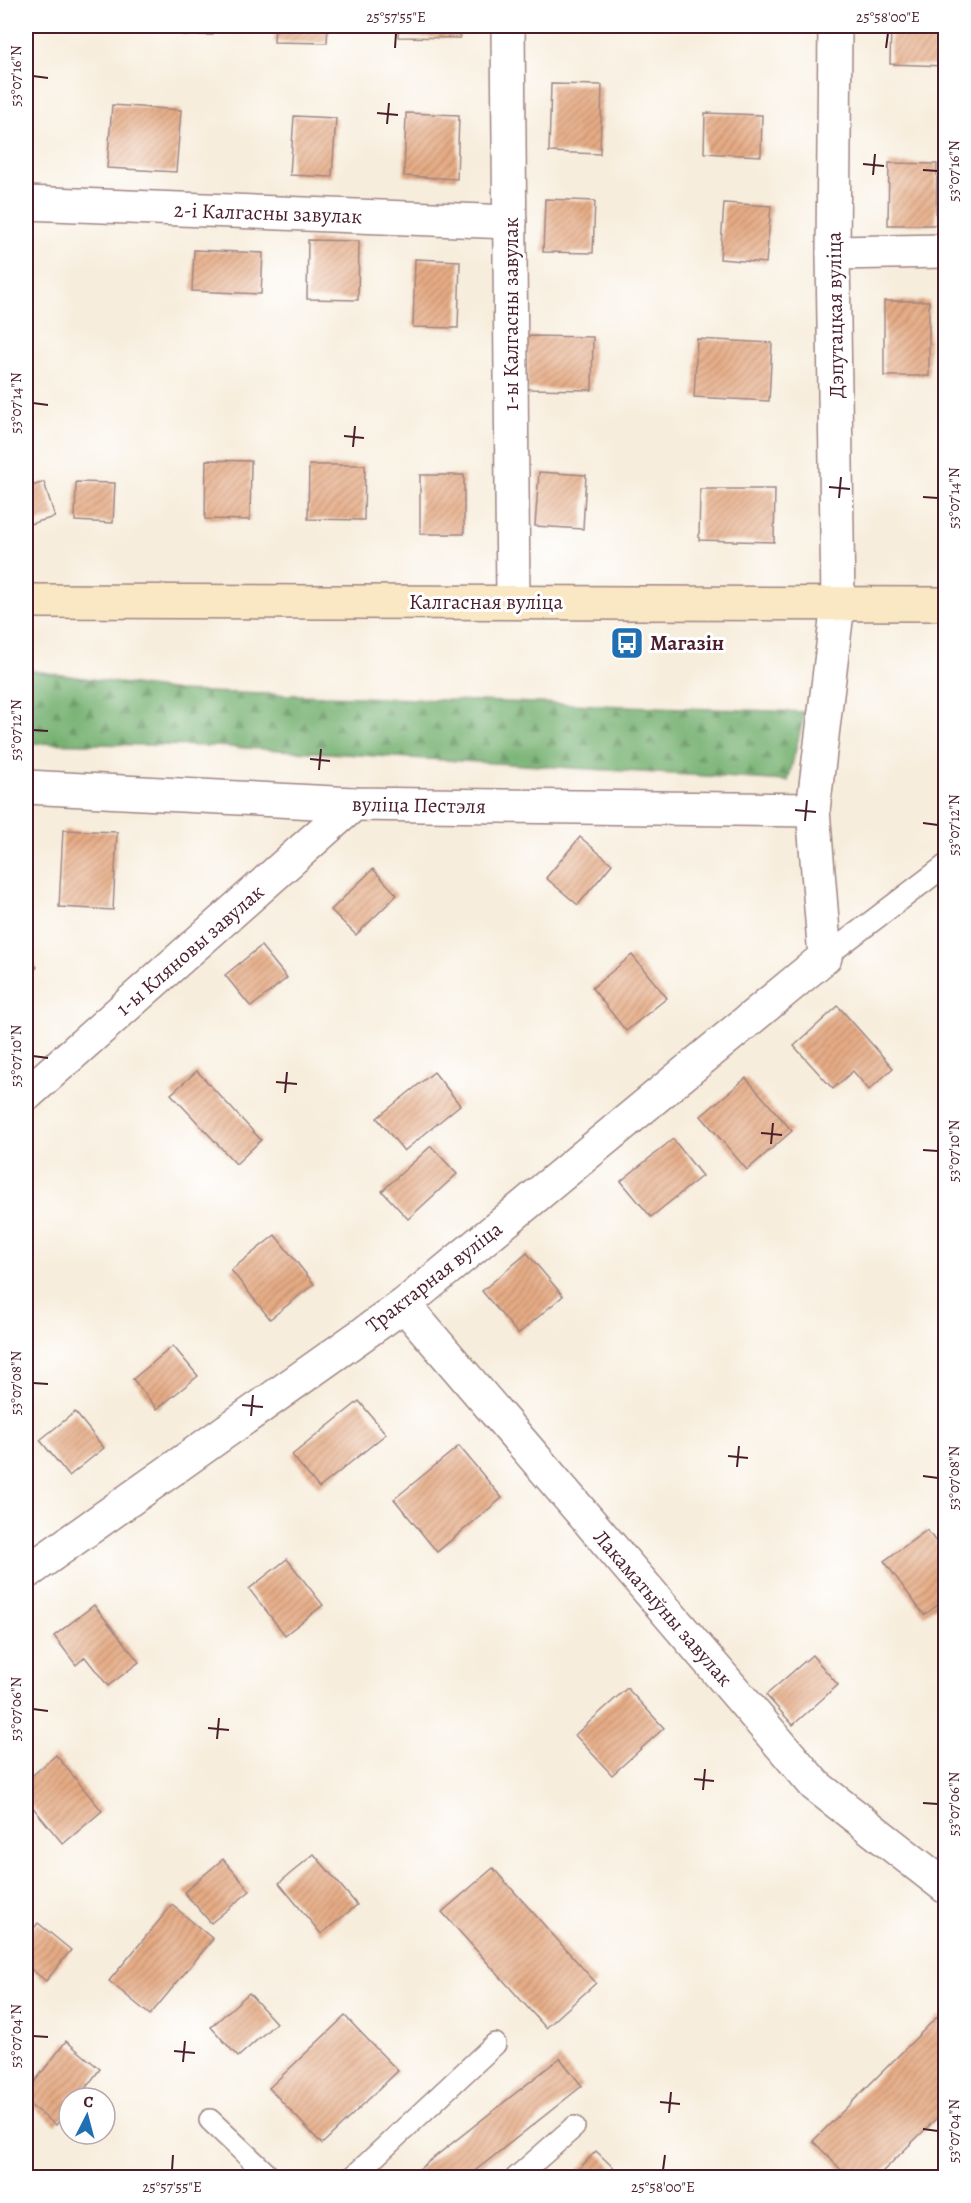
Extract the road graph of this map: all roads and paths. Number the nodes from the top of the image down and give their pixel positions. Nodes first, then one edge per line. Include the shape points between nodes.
1 (507, 26) edge
2 (835, 26) edge
3 (26, 203) edge
4 (510, 222) junction
5 (945, 251) edge
6 (833, 254) junction
7 (26, 601) edge
8 (513, 602) junction
9 (838, 604) junction
10 (945, 604) edge
11 (26, 787) edge
12 (354, 804) junction
13 (813, 810) junction
14 (945, 865) edge
15 (825, 957) junction
16 (26, 1095) edge
17 (404, 1305) junction
18 (26, 1573) edge
19 (945, 1887) edge
20 (495, 2044) dead end
21 (210, 2120) dead end
22 (574, 2127) dead end
23 (271, 2178) edge
24 (352, 2178) edge
25 (516, 2178) edge

1 - 4 street, 1-ы Калгасны завулак
2 - 6 street, Дэпутацкая вуліца
3 - 4 street, 2-і Калгасны завулак
4 - 8 street, 1-ы Калгасны завулак
5 - 6 street
6 - 9 street, Дэпутацкая вуліца
7 - 8 street, Калгасная вуліца
8 - 9 street, Калгасная вуліца
9 - 10 street, Калгасная вуліца
9 - 13 street, Дэпутацкая вуліца
11 - 12 street, вуліца Пестэля
12 - 13 street, вуліца Пестэля
12 - 16 street, 1-ы Кляновы завулак
13 - 15 street, Дэпутацкая вуліца
14 - 15 lane
15 - 17 street, Трактарная вуліца
17 - 18 street, Трактарная вуліца
17 - 19 street, Лакаматыўны завулак via 815,1785
20 - 24 lane
21 - 23 lane
22 - 25 lane

